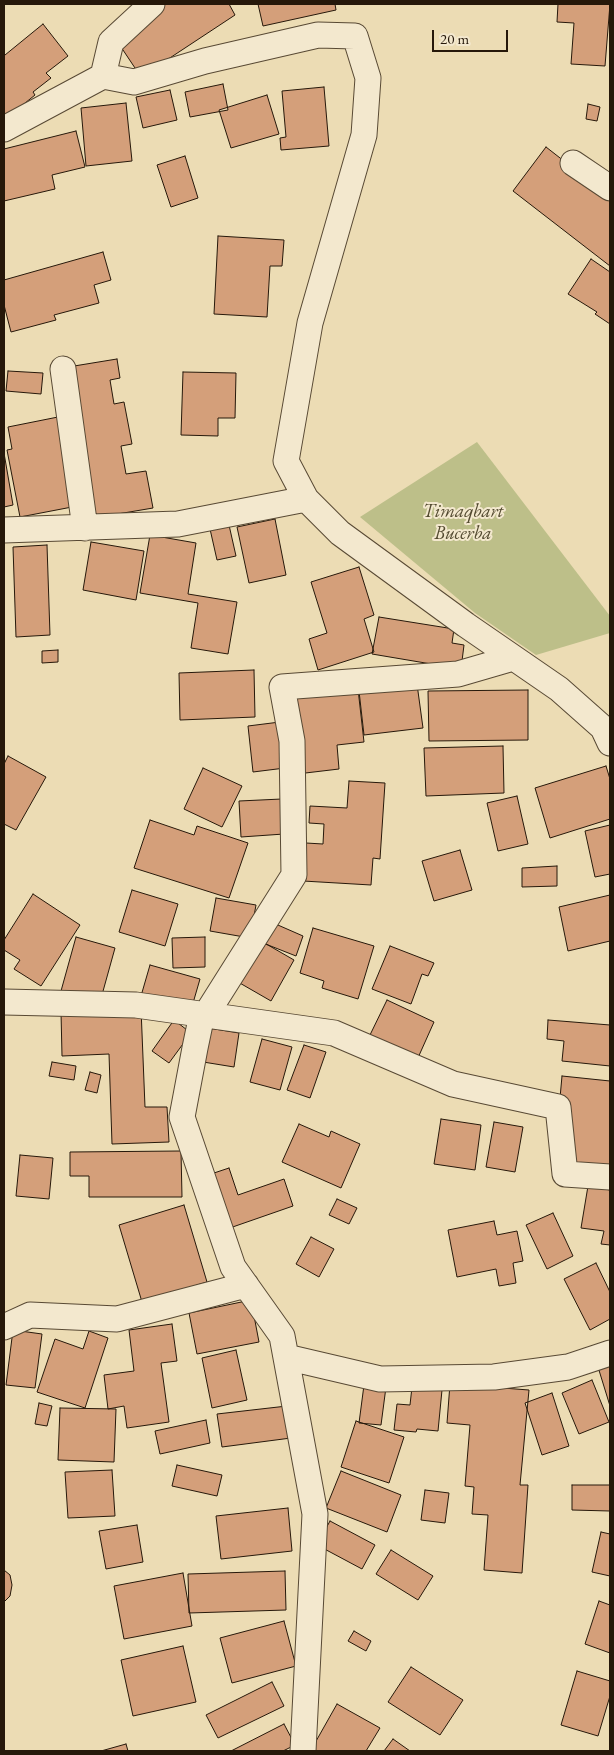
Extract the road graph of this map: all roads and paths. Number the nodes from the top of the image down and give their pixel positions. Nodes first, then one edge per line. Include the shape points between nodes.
1 (152, 4) edge
2 (103, 76) junction
3 (4, 129) edge
4 (572, 163) dead end
5 (610, 188) edge
6 (63, 369) dead end
7 (306, 499) junction
8 (85, 528) junction
9 (4, 530) edge
10 (513, 658) junction
11 (610, 744) edge
12 (4, 1002) edge
13 (206, 1015) junction
14 (610, 1177) edge
15 (246, 1285) junction
16 (4, 1327) edge
17 (610, 1353) edge
18 (286, 1357) junction
19 (303, 1751) edge

1 - 2 street via 111,42
2 - 3 street
2 - 7 street via 134,82 205,61 318,36 355,36 368,78 364,135 310,323 286,462
4 - 5 street
6 - 8 street
7 - 8 street via 178,524
7 - 10 street via 340,533
8 - 9 street
10 - 11 street via 559,689 603,728
10 - 13 street via 458,674 282,687 292,740 294,875
12 - 13 street via 136,1005
13 - 14 street via 334,1033 453,1084 558,1107 565,1174
13 - 15 street via 200,1024 182,1117 234,1267
15 - 16 street via 118,1319 30,1315
15 - 18 street via 282,1336
17 - 18 street via 568,1367 494,1377 380,1379
18 - 19 street via 315,1514

